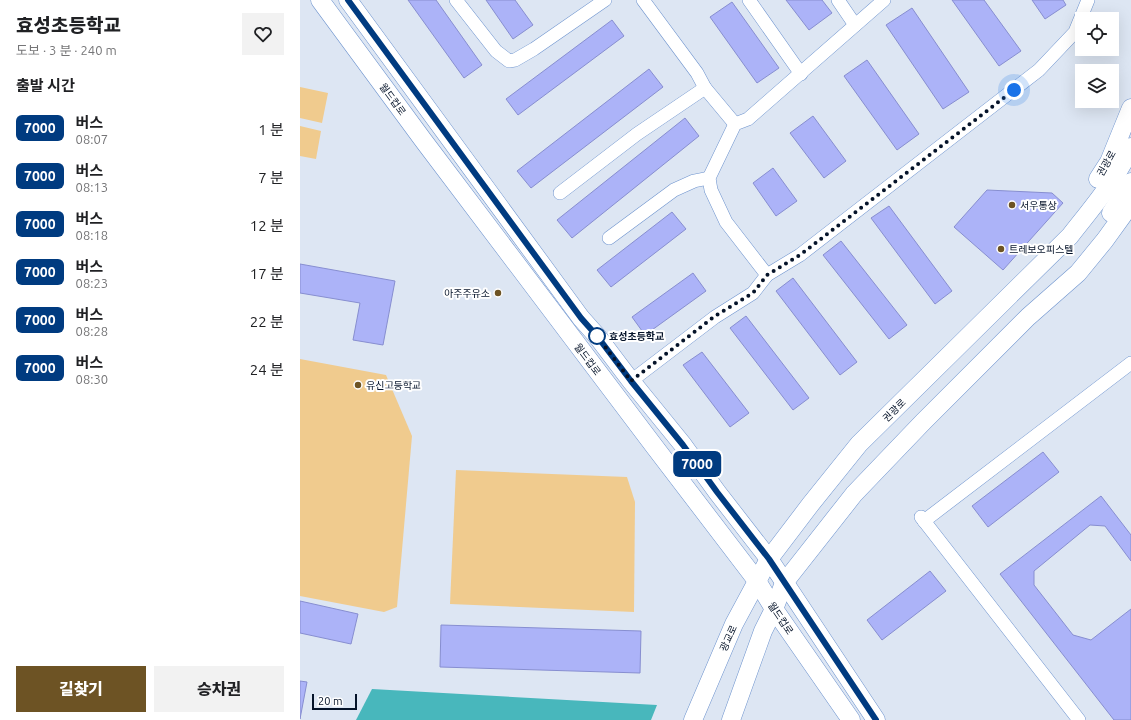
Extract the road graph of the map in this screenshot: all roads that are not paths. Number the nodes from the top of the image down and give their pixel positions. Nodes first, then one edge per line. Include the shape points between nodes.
1 (320, 0) edge
2 (348, 0) edge
3 (456, 0) edge
4 (605, 0) edge
5 (643, 0) edge
6 (749, 0) edge
7 (838, 0) edge
8 (884, 0) edge
9 (1088, 0) edge
10 (855, 25) junction
11 (801, 74) junction
12 (705, 88) junction
13 (1131, 108) edge
14 (735, 124) junction
15 (1131, 147) edge
16 (709, 178) junction
17 (1131, 182) edge
18 (560, 193) dead end
19 (1131, 204) edge
20 (609, 238) dead end
21 (1032, 274) junction
22 (767, 275) junction
23 (1028, 317) junction
24 (1131, 363) edge
25 (631, 381) junction
26 (769, 559) junction
27 (757, 581) junction
28 (784, 583) junction
29 (774, 609) junction
30 (693, 720) edge
31 (731, 720) edge
32 (851, 720) edge
33 (876, 720) edge
34 (1079, 720) edge

1 - 27 street, 월드컵로
2 - 25 street, 월드컵로 via 581,318
3 - 4 street via 496,51 509,61 534,49
5 - 12 street via 697,73
6 - 11 street
7 - 10 street
8 - 10 street
9 - 22 street via 1075,32 1039,70 800,255
10 - 11 street
11 - 14 street via 748,119
12 - 14 street
12 - 18 street via 637,134
13 - 21 street, 권광로 via 1109,162
14 - 16 street
15 - 21 street, 권광로 via 1097,202 1070,236
16 - 20 street via 694,180 674,190
16 - 22 street via 711,190 726,222
17 - 23 street via 1113,210
19 - 23 street via 1078,273
21 - 26 street, 권광로 via 859,444
22 - 25 street via 753,293 715,316
23 - 28 street via 854,494
24 - 34 street via 923,519
25 - 26 street, 월드컵로
26 - 27 street, 광교로
26 - 28 street, 월드컵로
27 - 29 street, 월드컵로
27 - 30 street, 광교로 via 734,624
28 - 29 street
28 - 33 street, 월드컵로
29 - 31 street via 763,631
29 - 32 street, 월드컵로

